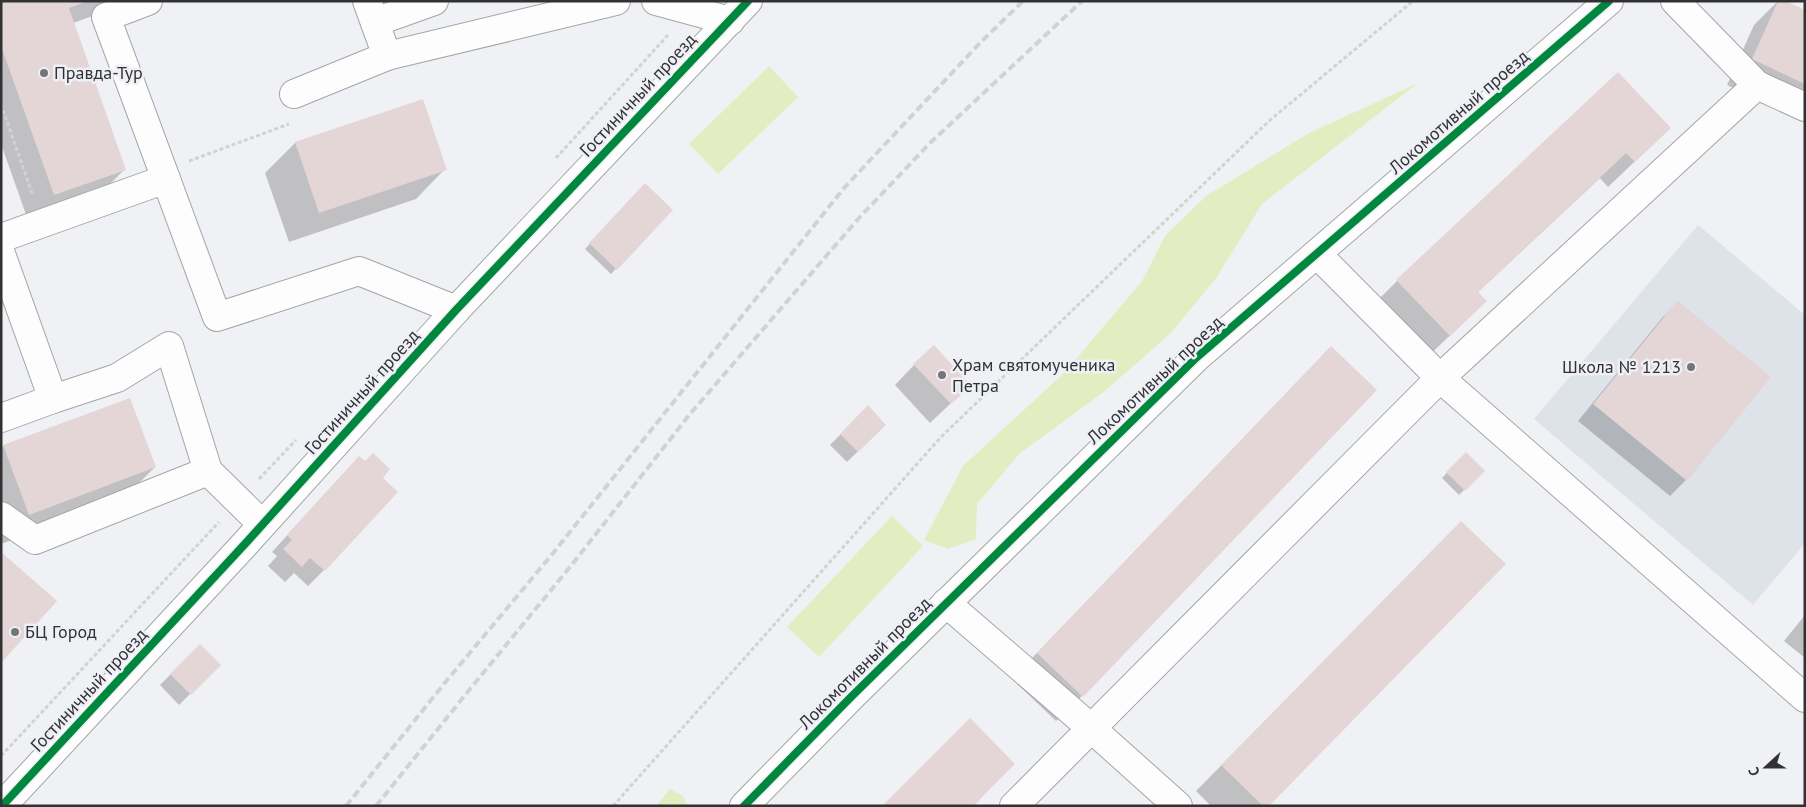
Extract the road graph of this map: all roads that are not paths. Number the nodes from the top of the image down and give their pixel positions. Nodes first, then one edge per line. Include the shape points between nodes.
1 (148, 1) edge
2 (434, 1) edge
3 (616, 1) edge
4 (656, 1) edge
5 (1609, 1) edge
6 (1676, 1) edge
7 (739, 11) edge
8 (371, 12) edge
9 (387, 56) junction
10 (1757, 85) junction
11 (294, 94) dead end
12 (1805, 107) edge
13 (166, 180) junction
14 (1, 238) edge
15 (1, 254) edge
16 (1317, 254) junction
17 (456, 310) junction
18 (1440, 378) junction
19 (53, 399) junction
20 (1, 418) edge
21 (208, 471) junction
22 (1, 516) edge
23 (262, 524) junction
24 (946, 603) junction
25 (1805, 698) edge
26 (1091, 728) junction
27 (1150, 780) junction
28 (2, 806) edge
29 (744, 806) edge
30 (1014, 806) edge
31 (1167, 806) edge
32 (1178, 806) edge

1 - 13 street via 106,17
2 - 8 street
3 - 9 street
4 - 7 street
5 - 16 street, Локомотивный проезд
6 - 10 street
7 - 17 street, Гостиничный проезд
8 - 9 street
9 - 11 street
10 - 12 street
10 - 18 street
13 - 14 street
13 - 17 street via 217,317 359,271
15 - 19 street
16 - 18 street
16 - 24 street, Локомотивный проезд via 1196,358
17 - 23 street, Гостиничный проезд
18 - 25 street
18 - 26 street
19 - 20 street
19 - 21 street via 117,378 169,346
21 - 22 street via 35,540
21 - 23 street
23 - 28 street, Гостиничный проезд
24 - 26 street
24 - 29 street, Локомотивный проезд
26 - 27 street
26 - 30 street
27 - 31 street
27 - 32 street

